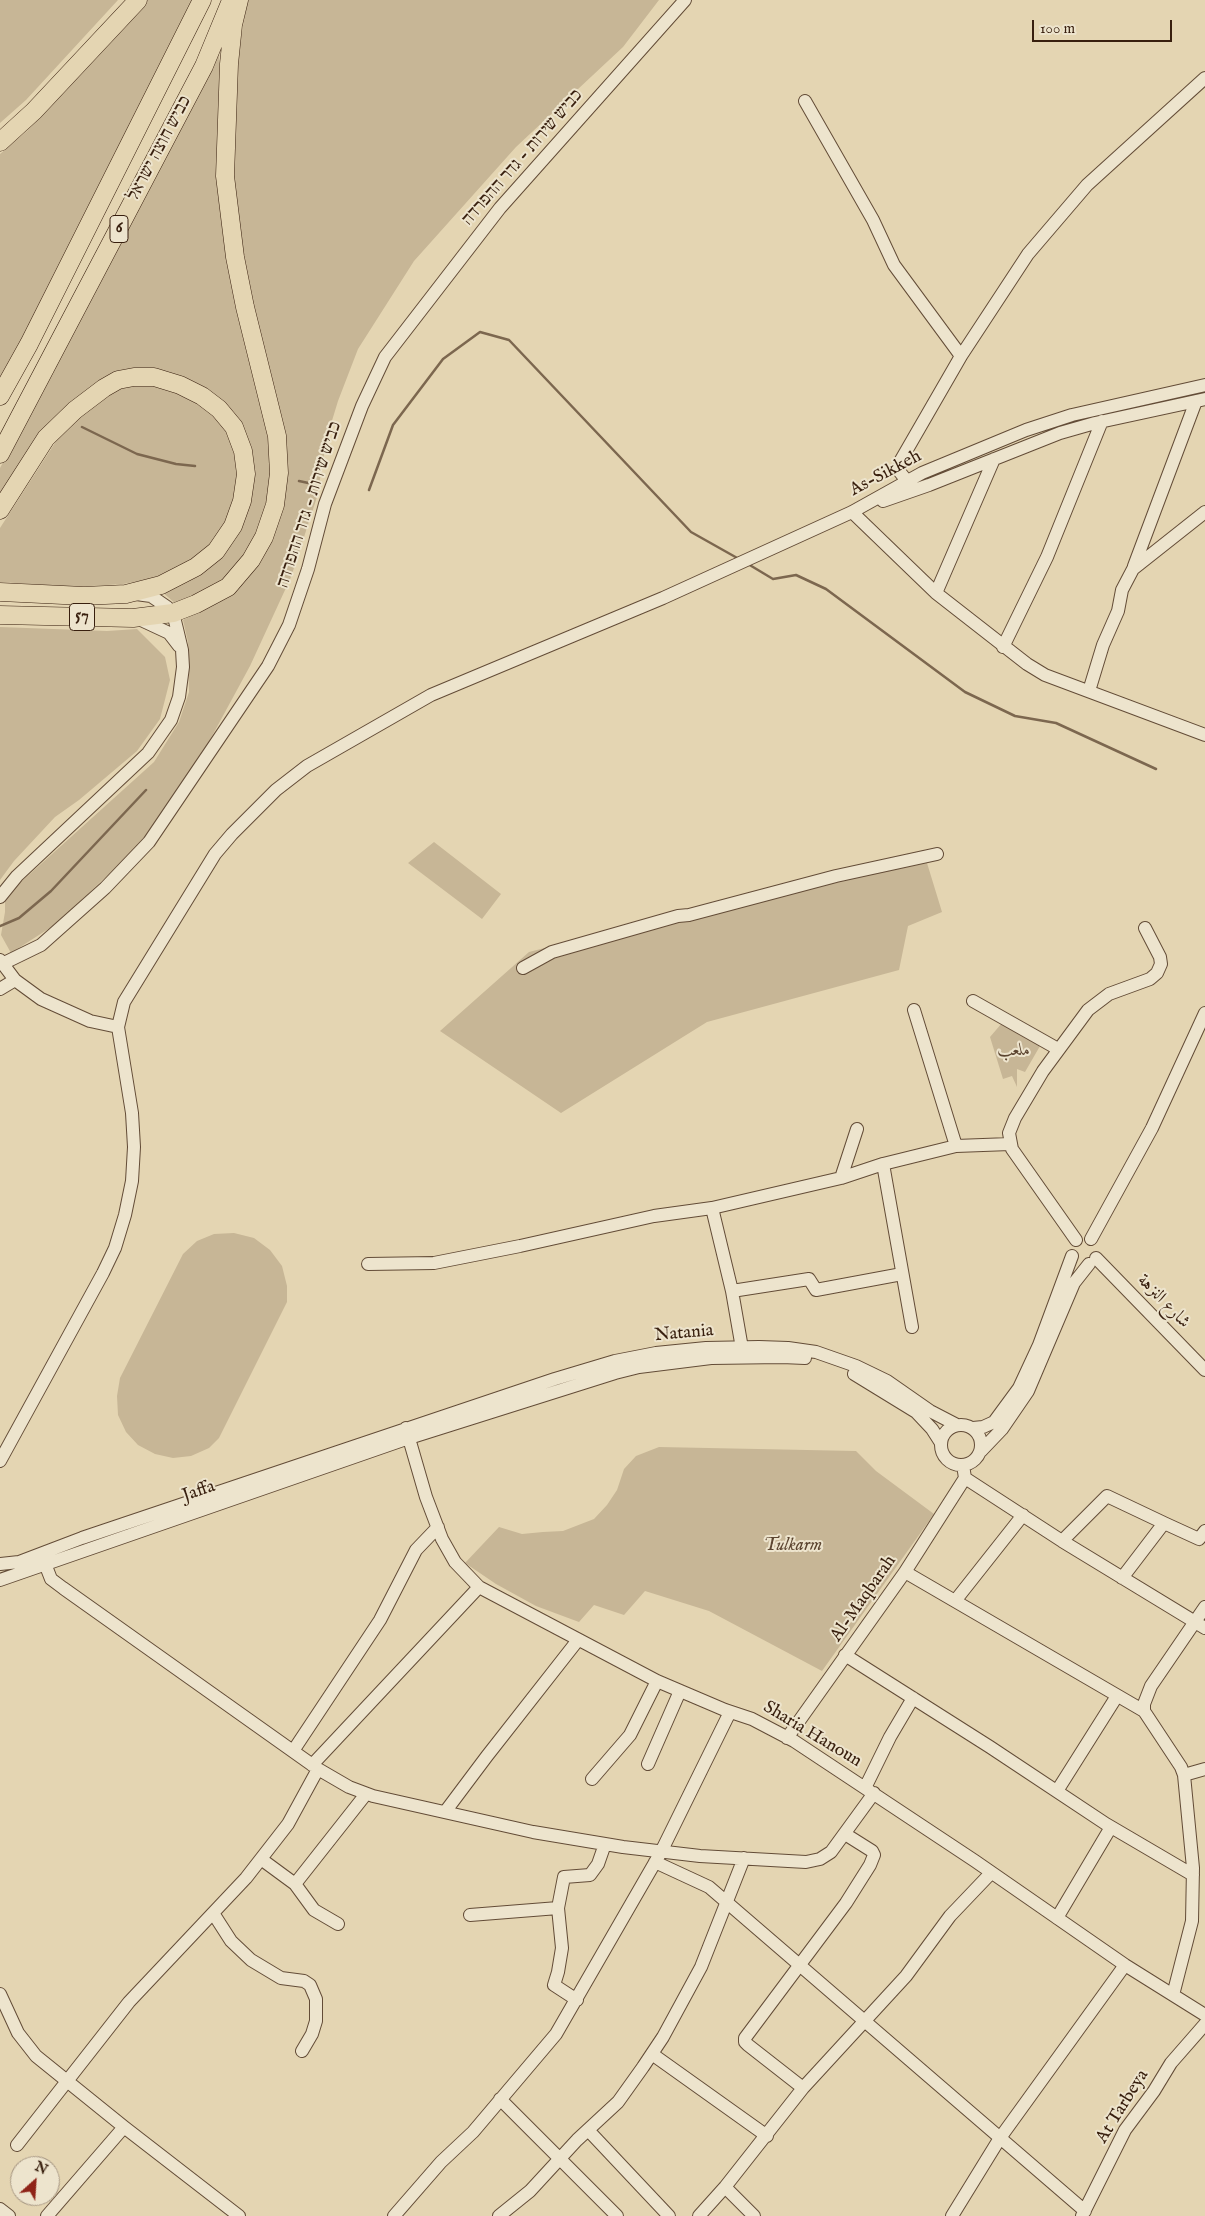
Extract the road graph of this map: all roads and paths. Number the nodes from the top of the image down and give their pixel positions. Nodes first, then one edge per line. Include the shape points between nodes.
1 (138, 0) edge
2 (202, 0) edge
3 (232, 0) edge
4 (239, 0) edge
5 (685, 0) edge
6 (1205, 78) edge
7 (805, 101) dead end
8 (0, 142) edge
9 (961, 356) junction
10 (1205, 385) edge
11 (0, 396) edge
12 (1201, 400) edge
13 (1101, 423) junction
14 (0, 454) edge
15 (993, 461) junction
16 (906, 481) junction
17 (0, 510) edge
18 (852, 512) junction
19 (1205, 512) edge
20 (1133, 568) junction
21 (0, 592) edge
22 (936, 593) junction
23 (126, 594) junction
24 (173, 613) junction
25 (0, 615) edge
26 (133, 618) junction
27 (1003, 646) junction
28 (182, 650) junction
29 (1089, 691) junction
30 (1205, 734) edge
31 (937, 854) dead end
32 (0, 897) edge
33 (1145, 928) dead end
34 (1, 962) edge
35 (523, 968) dead end
36 (15, 980) junction
37 (0, 989) edge
38 (973, 1001) dead end
39 (914, 1010) dead end
40 (1205, 1013) edge
41 (118, 1027) junction
42 (1058, 1049) junction
43 (857, 1129) dead end
44 (1010, 1144) junction
45 (956, 1146) junction
46 (883, 1164) junction
47 (841, 1178) junction
48 (712, 1208) junction
49 (1076, 1240) junction
50 (1091, 1240) junction
51 (1072, 1256) junction
52 (1093, 1261) junction
53 (368, 1264) dead end
54 (902, 1274) junction
55 (732, 1291) junction
56 (912, 1327) dead end
57 (743, 1352) junction
58 (1205, 1370) edge
59 (957, 1425) junction
60 (973, 1428) junction
61 (407, 1433) junction
62 (941, 1443) junction
63 (981, 1451) junction
64 (0, 1461) edge
65 (963, 1465) junction
66 (965, 1478) junction
67 (1023, 1515) junction
68 (1164, 1523) junction
69 (438, 1527) junction
70 (1205, 1531) edge
71 (1062, 1542) junction
72 (43, 1559) junction
73 (0, 1564) edge
74 (905, 1572) junction
75 (1122, 1578) junction
76 (0, 1580) edge
77 (479, 1587) junction
78 (955, 1601) junction
79 (1205, 1607) edge
80 (1200, 1625) edge
81 (578, 1640) junction
82 (845, 1655) junction
83 (657, 1681) junction
84 (680, 1691) junction
85 (1117, 1696) junction
86 (913, 1698) junction
87 (1144, 1711) junction
88 (730, 1712) junction
89 (787, 1738) junction
90 (293, 1751) junction
91 (648, 1764) dead end
92 (315, 1767) junction
93 (1205, 1769) edge
94 (1184, 1775) junction
95 (592, 1779) dead end
96 (869, 1790) junction
97 (1057, 1791) junction
98 (366, 1794) junction
99 (445, 1812) junction
100 (1111, 1827) junction
101 (845, 1834) junction
102 (605, 1844) junction
103 (658, 1857) junction
104 (744, 1858) junction
105 (261, 1859) junction
106 (1197, 1871) edge
107 (991, 1872) junction
108 (295, 1884) junction
109 (727, 1903) junction
110 (558, 1908) junction
111 (213, 1913) junction
112 (470, 1915) dead end
113 (1057, 1918) junction
114 (338, 1924) dead end
115 (1125, 1965) junction
116 (800, 1966) junction
117 (0, 1994) edge
118 (1173, 1995) junction
119 (577, 2000) junction
120 (1205, 2015) edge
121 (863, 2021) junction
122 (1205, 2024) edge
123 (302, 2051) dead end
124 (652, 2054) junction
125 (67, 2081) junction
126 (803, 2088) junction
127 (500, 2099) junction
128 (124, 2127) junction
129 (588, 2130) junction
130 (767, 2136) junction
131 (1000, 2138) junction
132 (17, 2145) dead end
133 (560, 2158) junction
134 (725, 2187) junction
135 (0, 2209) edge
136 (1083, 2213) edge
137 (9, 2216) edge
138 (47, 2216) edge
139 (239, 2216) edge
140 (394, 2216) edge
141 (499, 2216) edge
142 (617, 2216) edge
143 (669, 2216) edge
144 (699, 2216) edge
145 (754, 2216) edge
146 (952, 2216) edge

1 - 8 highway via 34,111
2 - 11 highway, כביש חוצה ישראל / 6
3 - 14 highway, כביש חוצה ישראל / 6 via 200,74
4 - 24 highway via 228,72 225,176 228,212 245,307 277,436 279,473 275,505 251,560 228,587
5 - 34 street, כביש שירות - גדר ההפרדה via 500,208 385,357 362,406 325,504 289,625 268,666 149,842 105,888 41,945
6 - 9 street via 1074,199 1028,254
7 - 9 street via 873,220 894,265
9 - 16 street via 901,460 899,471
10 - 16 street, As-Sikkeh via 1072,415 1026,430
12 - 13 street
12 - 20 street
13 - 15 street, As-Sikkeh
13 - 27 street via 1047,557
15 - 18 street, As-Sikkeh
15 - 22 street
16 - 18 street, As-Sikkeh
17 - 23 highway via 46,438 75,410 118,380 154,377 202,396 234,427 243,451 246,474 242,501 233,526 216,551 196,567 160,584
18 - 22 street
18 - 41 street via 663,598 431,696 306,766 262,804 215,854 124,1002
19 - 20 street
20 - 29 street via 1122,590 1118,611 1103,645
21 - 23 highway, 57 via 84,596
22 - 27 street
23 - 24 street via 151,596
24 - 26 highway
24 - 28 street
25 - 26 highway, 57
26 - 28 street via 146,620 168,633
27 - 29 street via 1045,675
28 - 32 street via 179,697 161,737 17,876
29 - 30 street
31 - 35 street via 836,876 689,916 678,916 552,952
33 - 42 street via 1160,957 1157,973 1150,979 1101,998
34 - 36 street
36 - 37 street
36 - 41 street via 41,999 74,1015
38 - 42 street
39 - 45 street
40 - 50 street via 1152,1128
41 - 64 street via 133,1130 133,1173 126,1215 105,1268
42 - 44 street via 1011,1125
43 - 47 street
44 - 45 street
44 - 49 street
45 - 46 street
46 - 47 street
46 - 54 street
47 - 48 street
48 - 53 street via 654,1216 434,1262
48 - 55 street
49 - 50 street
49 - 51 street via 1071,1247
50 - 52 street via 1097,1246
51 - 52 street via 1081,1264
51 - 60 street via 1039,1345 1019,1388 994,1422
52 - 58 street, شارع النزهة
52 - 63 street via 1074,1283 1028,1391
54 - 55 street via 816,1290 809,1279
54 - 56 street
55 - 57 street
57 - 59 street, Natania via 788,1348 816,1352 887,1381
57 - 61 street, Natania via 615,1372
57 - 62 street, Natania via 806,1358 849,1371 916,1412
59 - 60 street
59 - 62 street via 948,1429
60 - 63 street via 980,1438
61 - 69 street, Sharia Hanoun
61 - 72 street, Jaffa
62 - 65 street via 947,1460
63 - 65 street via 973,1462
65 - 66 street
66 - 67 street
66 - 74 street, Al-Maqbarah
67 - 71 street
67 - 78 street
68 - 70 street via 1199,1540
68 - 71 street via 1107,1496
68 - 75 street
69 - 77 street, Sharia Hanoun via 455,1562
69 - 90 street via 416,1550 380,1620
71 - 75 street
72 - 73 street, Jaffa
72 - 76 street, Jaffa
72 - 90 street via 51,1579
74 - 78 street
74 - 82 street, Al-Maqbarah
75 - 80 street
77 - 81 street, Sharia Hanoun
77 - 92 street
78 - 85 street
79 - 80 street
80 - 87 street via 1148,1691
81 - 83 street, Sharia Hanoun
81 - 99 street
82 - 86 street
82 - 89 street, Al-Maqbarah
83 - 84 street, Sharia Hanoun
83 - 95 street via 630,1735
84 - 88 street, Sharia Hanoun
84 - 91 street
85 - 87 street
85 - 97 street
86 - 96 street via 890,1737
86 - 97 street
87 - 94 street via 1182,1767
88 - 89 street, Sharia Hanoun
88 - 103 street
89 - 96 street, Sharia Hanoun
90 - 92 street
92 - 98 street
92 - 105 street via 288,1824
93 - 94 street
94 - 106 street
96 - 101 street
96 - 107 street, Sharia Hanoun
97 - 100 street
98 - 99 street
98 - 108 street
99 - 102 street
100 - 106 street
100 - 113 street
101 - 104 street via 831,1852 814,1861
101 - 116 street via 870,1849 873,1859
102 - 103 street
102 - 110 street via 590,1875 564,1877
103 - 104 street
103 - 109 street
103 - 119 street
104 - 109 street
105 - 108 street
105 - 111 street
106 - 118 street via 1192,1921
107 - 113 street, Sharia Hanoun
107 - 121 street via 950,1916 906,1976
108 - 114 street via 314,1910
109 - 116 street
109 - 124 street via 701,1966
110 - 112 street
110 - 119 street via 562,1948 554,1985
111 - 123 street via 230,1941 251,1960 281,1978 310,1985 316,1999 316,2021
111 - 125 street via 129,2002
113 - 115 street, Sharia Hanoun
115 - 118 street, Sharia Hanoun
115 - 131 street
116 - 121 street
116 - 126 street via 744,2042
117 - 125 street via 29,2049
118 - 120 street, Sharia Hanoun
119 - 127 street via 556,2034
121 - 126 street
121 - 131 street
122 - 136 street, At Tarbeya via 1171,2063 1125,2130
124 - 129 street via 618,2102
124 - 130 street
125 - 128 street
125 - 132 street
126 - 130 street
127 - 133 street
127 - 140 street
128 - 138 street
128 - 139 street
129 - 133 street
129 - 143 street
130 - 134 street
131 - 136 street
131 - 146 street
133 - 141 street via 530,2191
133 - 142 street
134 - 144 street
134 - 145 street
135 - 137 street

